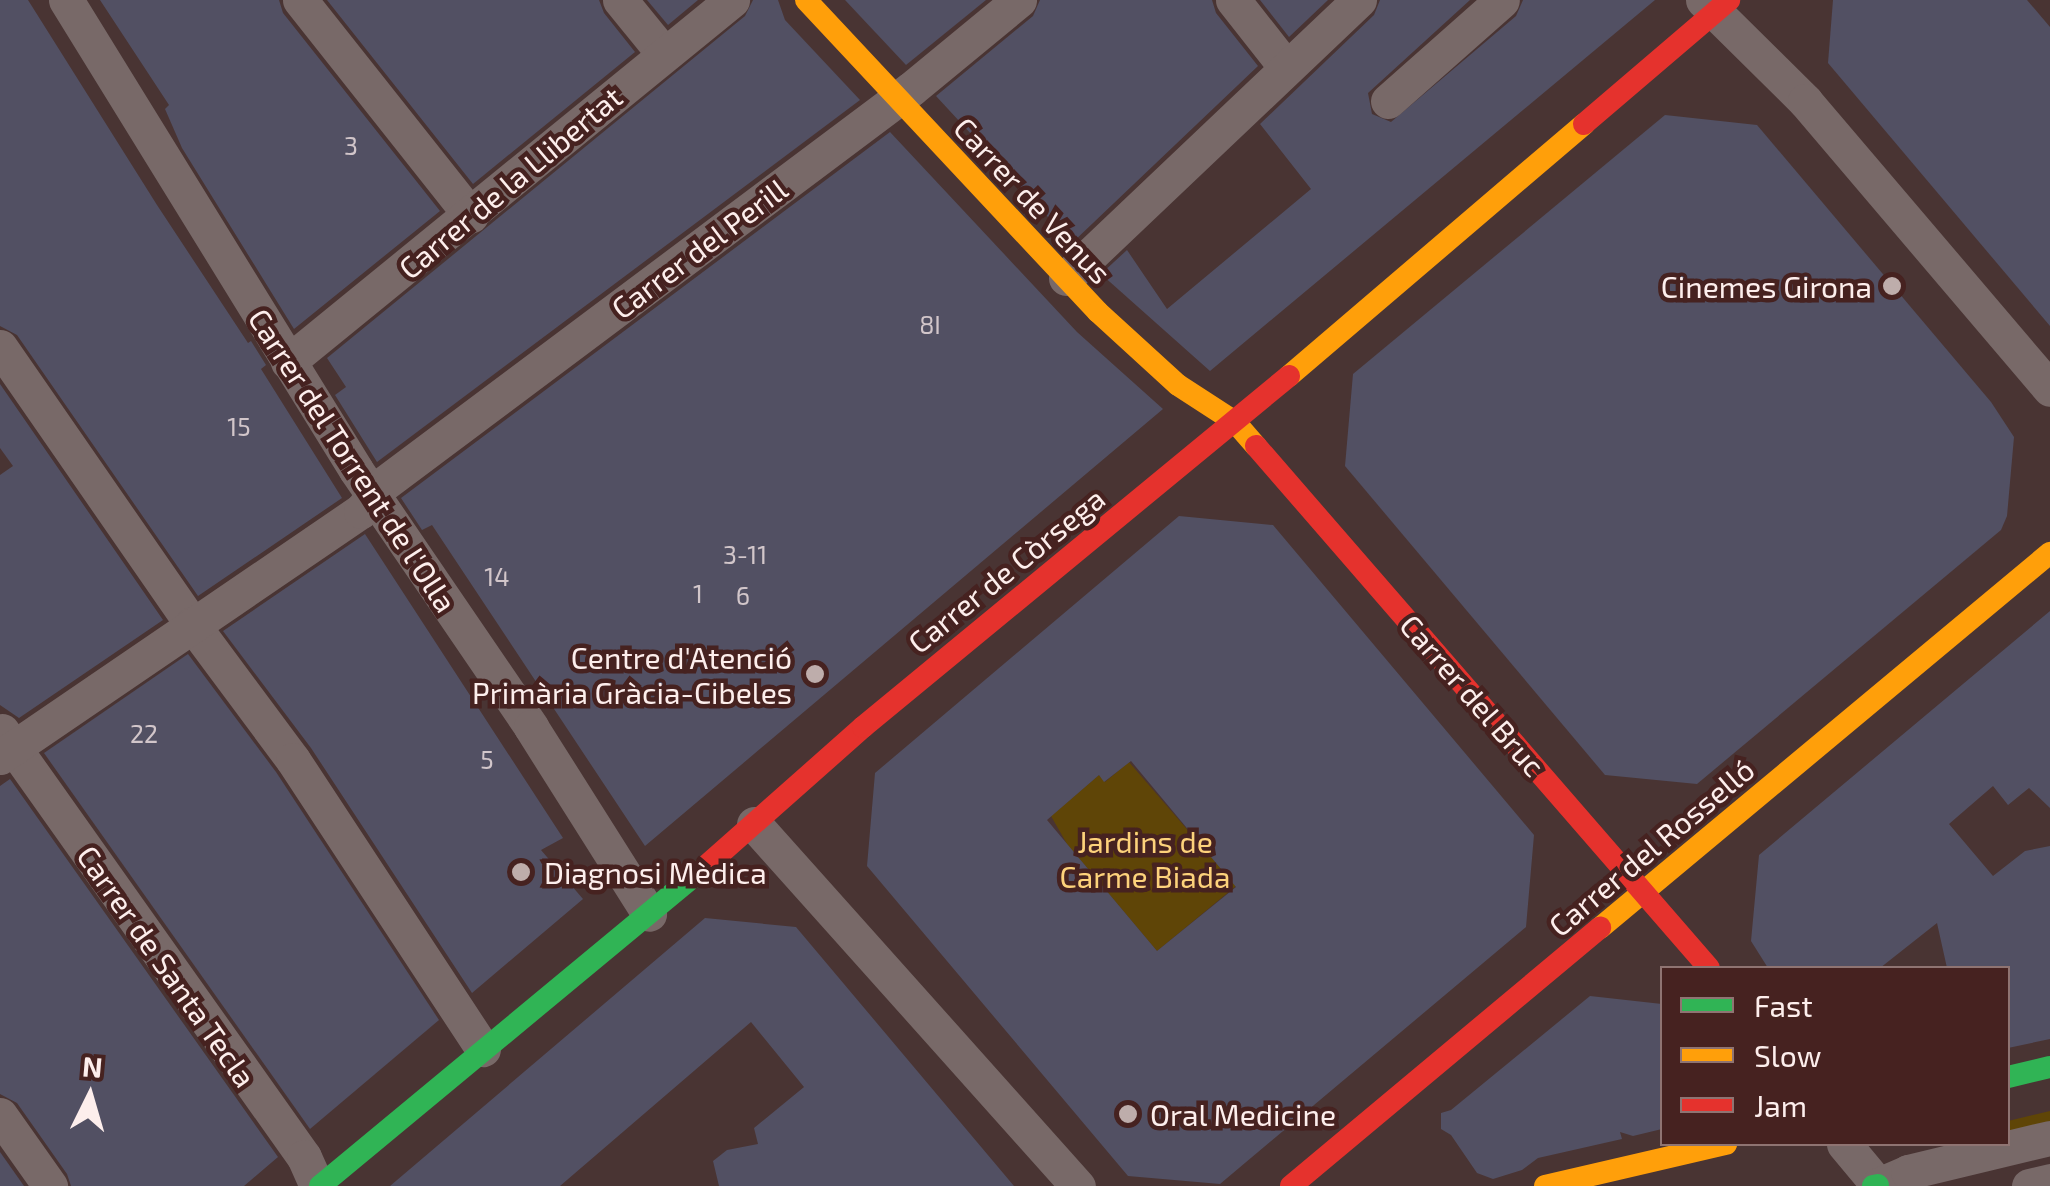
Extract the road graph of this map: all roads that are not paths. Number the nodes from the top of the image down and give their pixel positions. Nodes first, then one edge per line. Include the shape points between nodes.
1 (66, 0) edge
2 (300, 0) edge
3 (620, 0) edge
4 (732, 0) edge
5 (806, 0) edge
6 (1019, 0) edge
7 (1233, 0) edge
8 (1359, 0) edge
9 (1502, 0) edge
10 (1716, 4) edge
11 (664, 54) junction
12 (1285, 66) junction
13 (897, 100) junction
14 (1388, 102) dead end
15 (471, 216) junction
16 (1066, 278) junction
17 (0, 347) edge
18 (288, 362) junction
19 (2050, 389) edge
20 (1235, 422) junction
21 (375, 492) junction
22 (2050, 553) edge
23 (192, 624) junction
24 (4, 744) edge
25 (754, 824) junction
26 (1643, 890) junction
27 (649, 914) junction
28 (1707, 966) edge
29 (483, 1049) junction
30 (2050, 1067) edge
31 (2010, 1077) edge
32 (0, 1115) edge
33 (2050, 1138) edge
34 (1717, 1146) edge
35 (1846, 1146) edge
36 (2050, 1181) edge
37 (50, 1186) edge
38 (318, 1186) edge
39 (1078, 1186) edge
40 (1290, 1186) edge
41 (1545, 1186) edge
42 (1877, 1186) edge
43 (2029, 1186) edge

1 - 18 street, Carrer del Torrent de l'Olla
2 - 15 street
3 - 11 street
4 - 11 street, Carrer de la Llibertat
5 - 13 main road, Carrer de Venus
6 - 13 street, Carrer del Perill
7 - 12 street
8 - 12 street
9 - 14 street
10 - 19 street
10 - 20 main road, Carrer de Còrsega
11 - 15 street, Carrer de la Llibertat
12 - 16 street
13 - 16 main road, Carrer de Venus
13 - 21 street, Carrer del Perill
15 - 18 street, Carrer de la Llibertat
16 - 20 main road, Carrer de Venus via 1178,385
17 - 23 street
18 - 21 street, Carrer del Torrent de l'Olla
20 - 25 main road, Carrer de Còrsega
20 - 26 main road, Carrer del Bruc
21 - 23 street, Carrer del Perill via 361,511
21 - 27 street, Carrer del Torrent de l'Olla
22 - 26 main road, Carrer del Rosselló
23 - 24 street, Carrer del Perill
23 - 29 street via 293,760
24 - 38 street, Carrer de Santa Tecla via 304,1156
25 - 27 main road, Carrer de Còrsega
25 - 39 street
26 - 28 main road, Carrer del Bruc
26 - 40 main road, Carrer del Rosselló
27 - 29 main road, Carrer de Còrsega
29 - 38 main road, Carrer de Còrsega
30 - 31 main road
32 - 37 street
33 - 42 street via 1908,1172
34 - 41 main road
35 - 42 street
36 - 43 street

